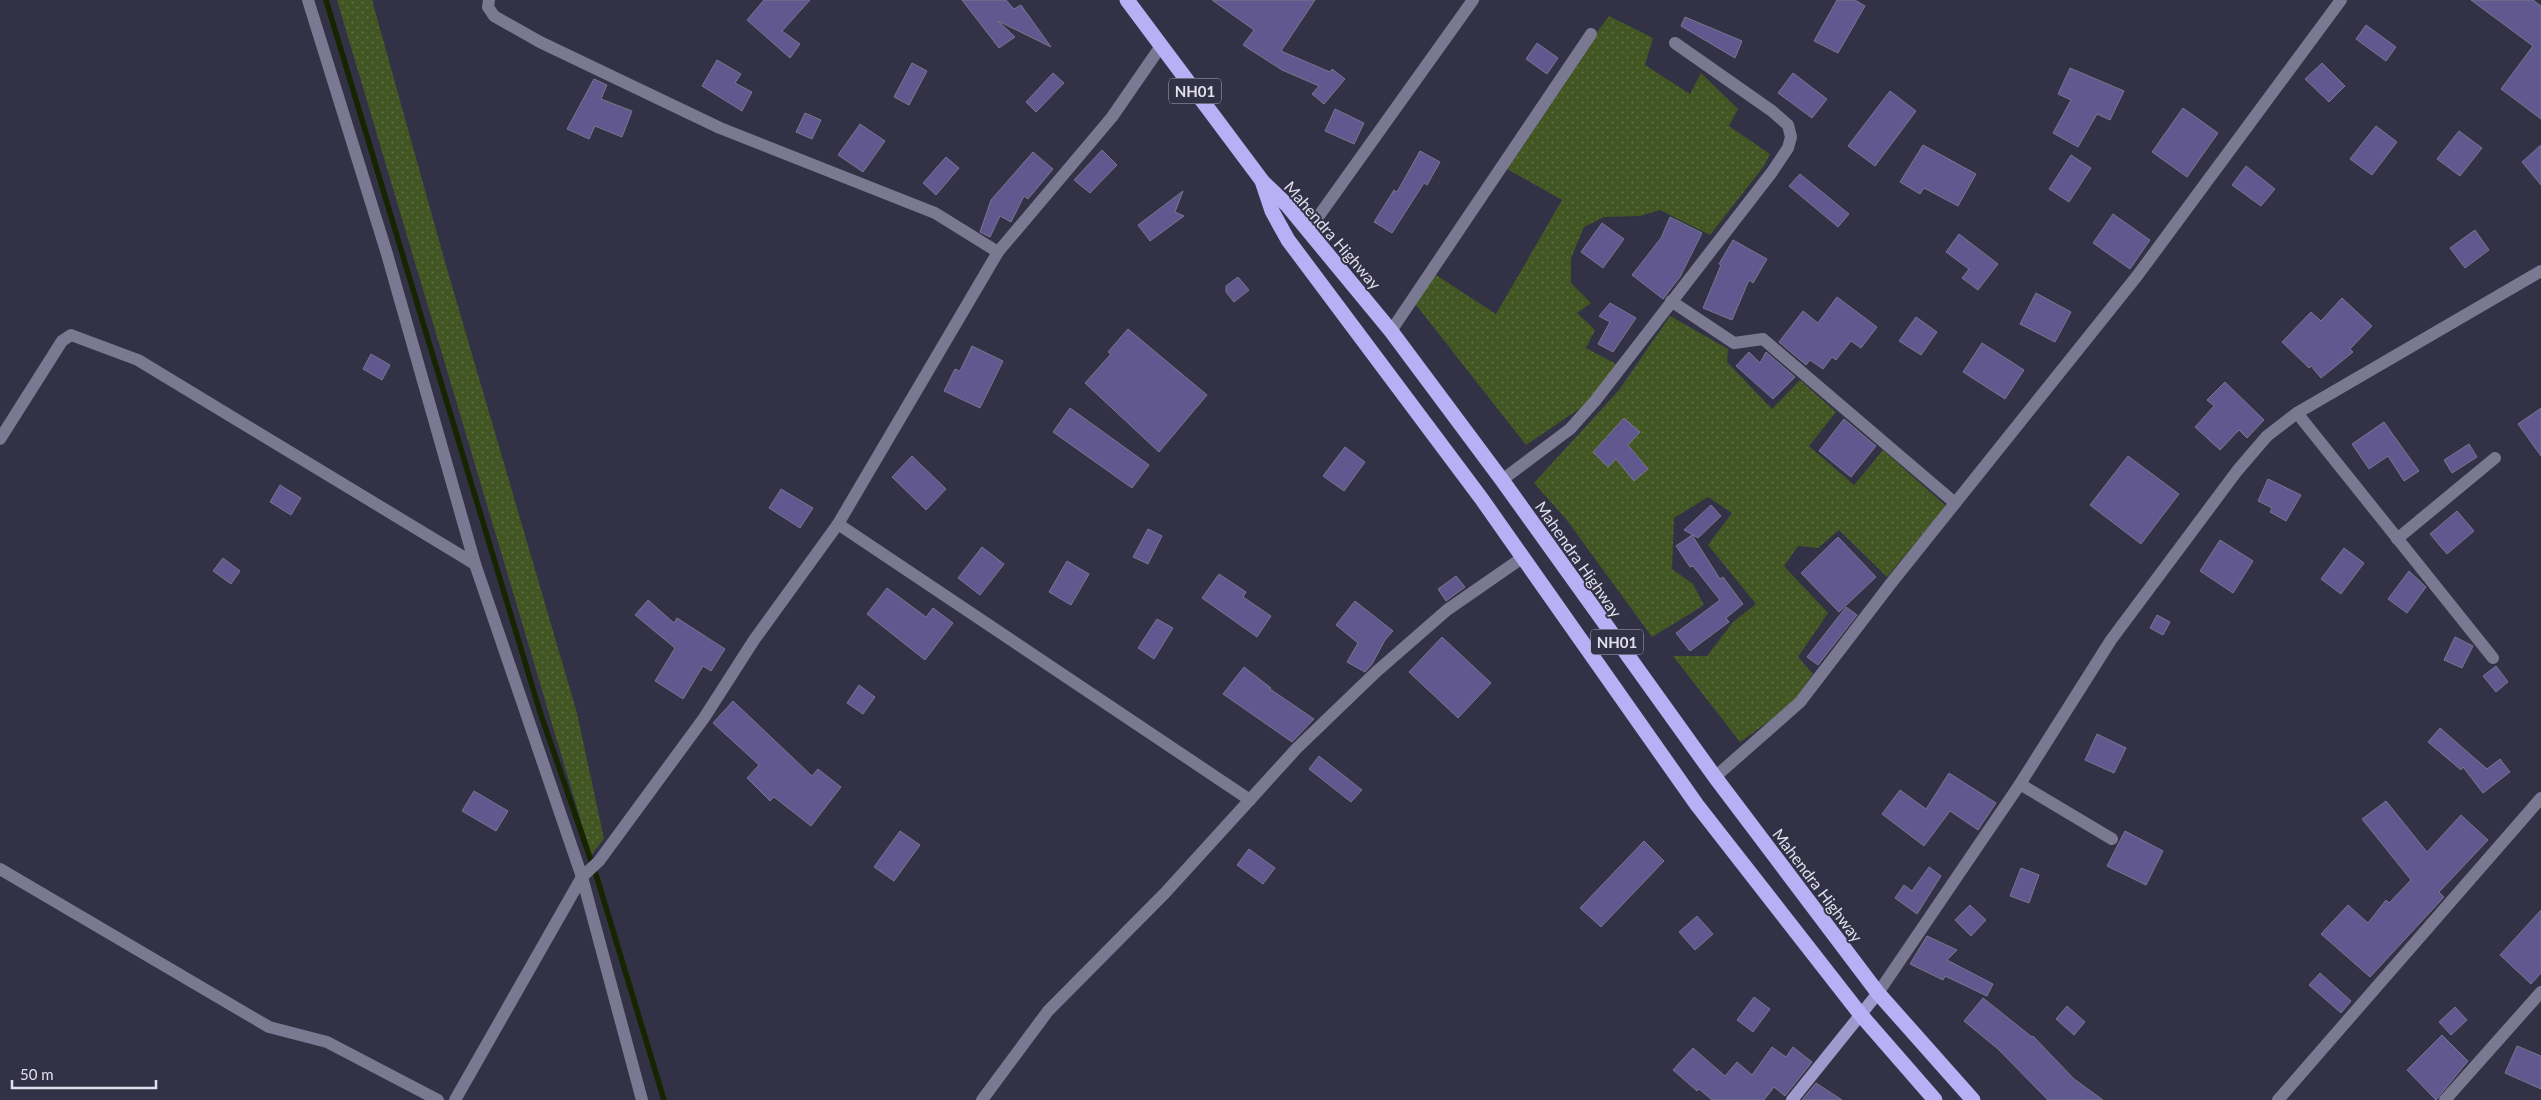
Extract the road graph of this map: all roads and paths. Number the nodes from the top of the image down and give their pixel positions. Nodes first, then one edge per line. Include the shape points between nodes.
1 (308, 0) edge
2 (489, 0) edge
3 (1127, 0) edge
4 (1473, 0) edge
5 (2341, 0) edge
6 (1591, 34) dead end
7 (1676, 44) dead end
8 (1161, 46) junction
9 (1263, 182) junction
10 (1308, 231) junction
11 (998, 252) junction
12 (2541, 271) edge
13 (1671, 301) junction
14 (1391, 331) junction
15 (2296, 413) junction
16 (0, 439) edge
17 (2495, 458) dead end
18 (1502, 480) junction
19 (1955, 503) junction
20 (838, 524) junction
21 (2397, 539) junction
22 (1522, 558) junction
23 (475, 564) junction
24 (2492, 658) dead end
25 (1714, 777) junction
26 (2020, 784) junction
27 (2541, 798) edge
28 (1250, 800) junction
29 (2112, 839) dead end
30 (0, 869) edge
31 (582, 877) junction
32 (2541, 992) edge
33 (1878, 993) junction
34 (1862, 1016) junction
35 (438, 1100) edge
36 (455, 1100) edge
37 (642, 1100) edge
38 (982, 1100) edge
39 (1792, 1100) edge
40 (1935, 1100) edge
41 (1973, 1100) edge
42 (2278, 1100) edge
43 (2445, 1100) edge

1 - 23 street via 387,254
2 - 11 street via 488,8 494,16 540,42 720,128 934,213
3 - 8 highway, Mahendra Highway / NH01
4 - 10 street
5 - 19 street via 2137,276
6 - 14 street
7 - 13 street via 1772,111 1788,125 1791,137 1788,148 1772,172
8 - 9 highway, Mahendra Highway / NH01
8 - 11 street via 1112,116
9 - 10 highway, Mahendra Highway / NH01
9 - 22 highway, Mahendra Highway / NH01 via 1272,211 1288,240
10 - 14 highway, Mahendra Highway / NH01
11 - 20 street
12 - 15 street
13 - 18 street via 1570,429
13 - 19 street via 1734,343 1763,339
14 - 18 highway, Mahendra Highway / NH01
15 - 21 street
15 - 26 street via 2267,436 2237,471 2111,640
16 - 23 street via 62,341 71,335 138,360
17 - 21 street
18 - 25 highway, Mahendra Highway / NH01
19 - 25 street via 1800,702
20 - 28 street
20 - 31 street via 754,640 704,718 599,861
21 - 24 street
22 - 28 street via 1447,610 1390,660 1297,748
22 - 34 highway, Mahendra Highway / NH01 via 1697,805
23 - 31 street
25 - 33 highway, Mahendra Highway / NH01
26 - 29 street
26 - 33 street
27 - 42 street
28 - 38 street via 1165,893 1048,1011
30 - 35 street via 269,1027 327,1042
31 - 36 street
31 - 37 street
32 - 43 street
33 - 34 main road
33 - 41 highway, Mahendra Highway / NH01
34 - 39 main road
34 - 40 highway, Mahendra Highway / NH01

